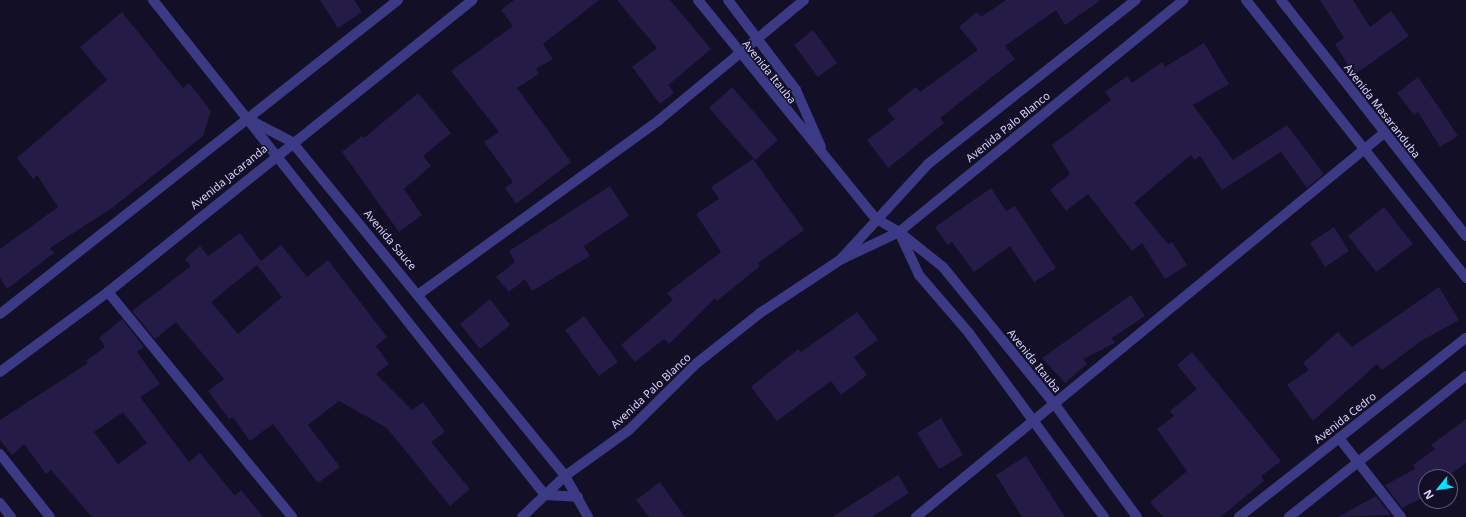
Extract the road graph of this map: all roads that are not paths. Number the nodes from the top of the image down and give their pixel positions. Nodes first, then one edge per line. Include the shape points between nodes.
1 (153, 0) edge
2 (398, 0) edge
3 (474, 0) edge
4 (698, 0) edge
5 (728, 0) edge
6 (804, 0) edge
7 (1136, 0) edge
8 (1183, 0) edge
9 (1246, 0) edge
10 (1281, 0) edge
11 (756, 38) junction
12 (738, 53) junction
13 (248, 119) junction
14 (1383, 134) junction
15 (292, 142) junction
16 (1364, 152) junction
17 (274, 156) junction
18 (825, 156) junction
19 (875, 218) junction
20 (899, 232) junction
21 (1466, 236) edge
22 (840, 260) junction
23 (1466, 278) edge
24 (108, 292) junction
25 (419, 294) junction
26 (0, 314) edge
27 (1466, 338) edge
28 (0, 372) edge
29 (1466, 376) edge
30 (1056, 406) junction
31 (1036, 422) junction
32 (1339, 438) junction
33 (0, 454) edge
34 (1357, 461) junction
35 (566, 476) junction
36 (545, 495) junction
37 (578, 497) junction
38 (0, 503) edge
39 (11, 517) edge
40 (50, 517) edge
41 (292, 517) edge
42 (522, 517) edge
43 (588, 517) edge
44 (916, 517) edge
45 (1104, 517) edge
46 (1137, 517) edge
47 (1239, 517) edge
48 (1289, 517) edge
49 (1401, 517) edge

1 - 13 street, Avenida Sauce
2 - 13 street
3 - 15 street, Avenida Jacaranda
4 - 12 street, Avenida Itauba
5 - 11 street, Avenida Itauba
6 - 11 street
7 - 19 street, Avenida Palo Blanco via 928,164
8 - 20 street, Avenida Palo Blanco
9 - 16 street
10 - 14 street, Avenida Masaranduba
11 - 12 street
11 - 18 street, Avenida Itauba via 796,90
12 - 18 street, Avenida Itauba
12 - 25 street via 659,120
13 - 15 street, Avenida Sauce
13 - 17 street
13 - 26 street
14 - 16 street
14 - 21 street, Avenida Masaranduba
15 - 17 street, Avenida Jacaranda
15 - 25 street, Avenida Sauce
16 - 23 street
16 - 30 street
17 - 24 street, Avenida Jacaranda
17 - 36 street
18 - 19 street, Avenida Itauba
19 - 20 street, Avenida Itauba
19 - 22 street, Avenida Palo Blanco
20 - 22 street, Avenida Palo Blanco
20 - 30 street, Avenida Itauba via 943,267
20 - 31 street via 919,275
22 - 35 street, Avenida Palo Blanco via 760,312 697,363 629,430
24 - 28 street, Avenida Jacaranda
24 - 41 street
25 - 35 street, Avenida Sauce
27 - 32 street, Avenida Cedro
29 - 34 street
30 - 31 street
30 - 46 street, Avenida Itauba
31 - 44 street
31 - 45 street via 1062,463
32 - 34 street
32 - 47 street, Avenida Cedro
33 - 40 street
34 - 48 street
34 - 49 street
35 - 36 street, Avenida Palo Blanco
35 - 37 street, Avenida Sauce
36 - 37 street
36 - 42 street, Avenida Palo Blanco
37 - 43 street, Avenida Sauce
38 - 39 street

